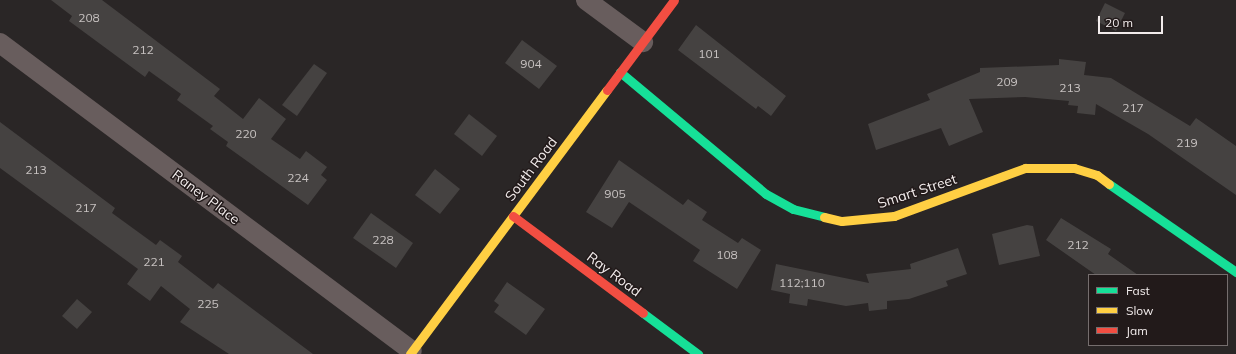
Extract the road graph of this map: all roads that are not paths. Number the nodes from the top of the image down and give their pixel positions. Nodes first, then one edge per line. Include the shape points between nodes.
1 (586, 0) edge
2 (674, 0) edge
3 (642, 42) junction
4 (0, 44) edge
5 (620, 72) junction
6 (513, 216) junction
7 (1236, 272) edge
8 (411, 353) edge
9 (698, 354) edge

1 - 3 street
2 - 3 street, South Road
3 - 5 street, South Road
4 - 8 street, Raney Place
5 - 6 street, South Road
5 - 7 street, Smart Street via 766,194 793,209 842,221 873,220 894,216 1025,168 1050,165 1074,168 1097,176
6 - 8 street, South Road
6 - 9 street, Ray Road

